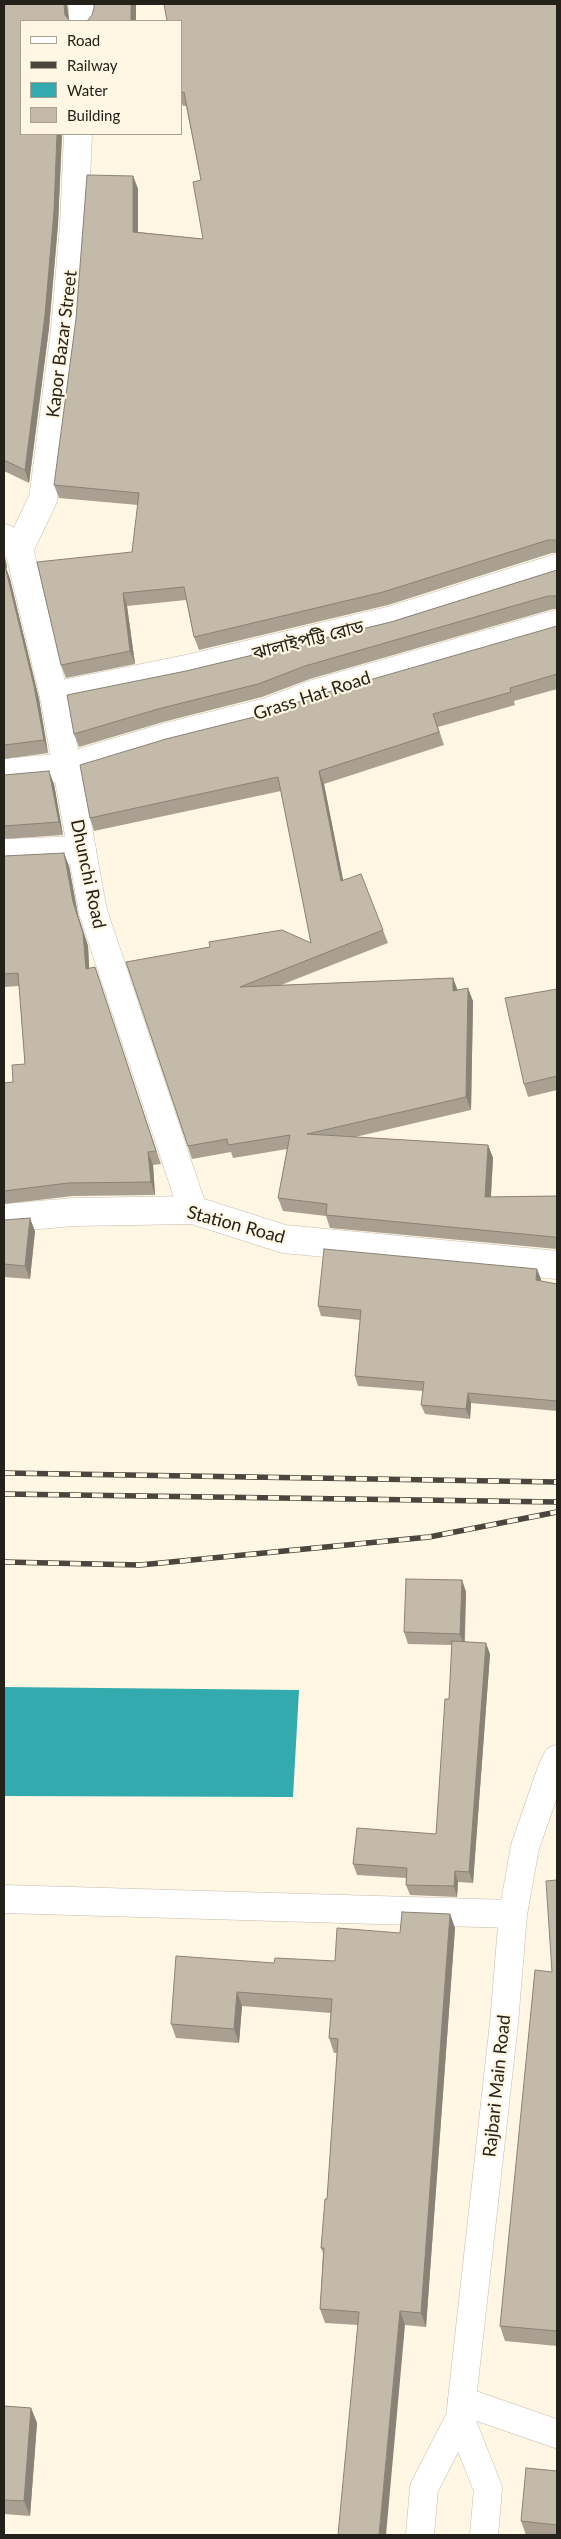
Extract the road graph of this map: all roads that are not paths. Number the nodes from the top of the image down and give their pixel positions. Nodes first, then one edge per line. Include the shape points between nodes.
1 (84, 4) edge
2 (83, 20) edge
3 (78, 135) edge
4 (12, 543) edge
5 (557, 568) edge
6 (557, 624) edge
7 (54, 696) junction
8 (67, 766) junction
9 (4, 773) edge
10 (82, 850) junction
11 (4, 853) edge
12 (192, 1210) junction
13 (4, 1218) edge
14 (557, 1265) edge
15 (557, 1759) edge
16 (4, 1899) edge
17 (513, 1914) junction
18 (461, 2410) junction
19 (557, 2434) edge
20 (420, 2535) edge
21 (484, 2535) edge

1 - 2 street
3 - 4 street, Kapor Bazar Street via 65,330 43,498
4 - 7 street, Dhunchi Road
5 - 7 street, ঝালাইপট্টি রোড via 392,620 187,669
6 - 8 street, Grass Hat Road via 347,684 267,712
7 - 8 street, Dhunchi Road
8 - 9 street, Grass Hat Road
8 - 10 street, Dhunchi Road
10 - 11 street
10 - 12 street, Dhunchi Road via 93,912
12 - 13 street, Station Road via 74,1212
12 - 14 street, Station Road via 284,1239
15 - 17 street, Rajbari Main Road via 526,1847
16 - 17 street
17 - 18 street, Rajbari Main Road
18 - 19 street
18 - 20 street, Rajbari Main Road via 424,2488
18 - 21 street, Rajbari Main Road via 488,2488

